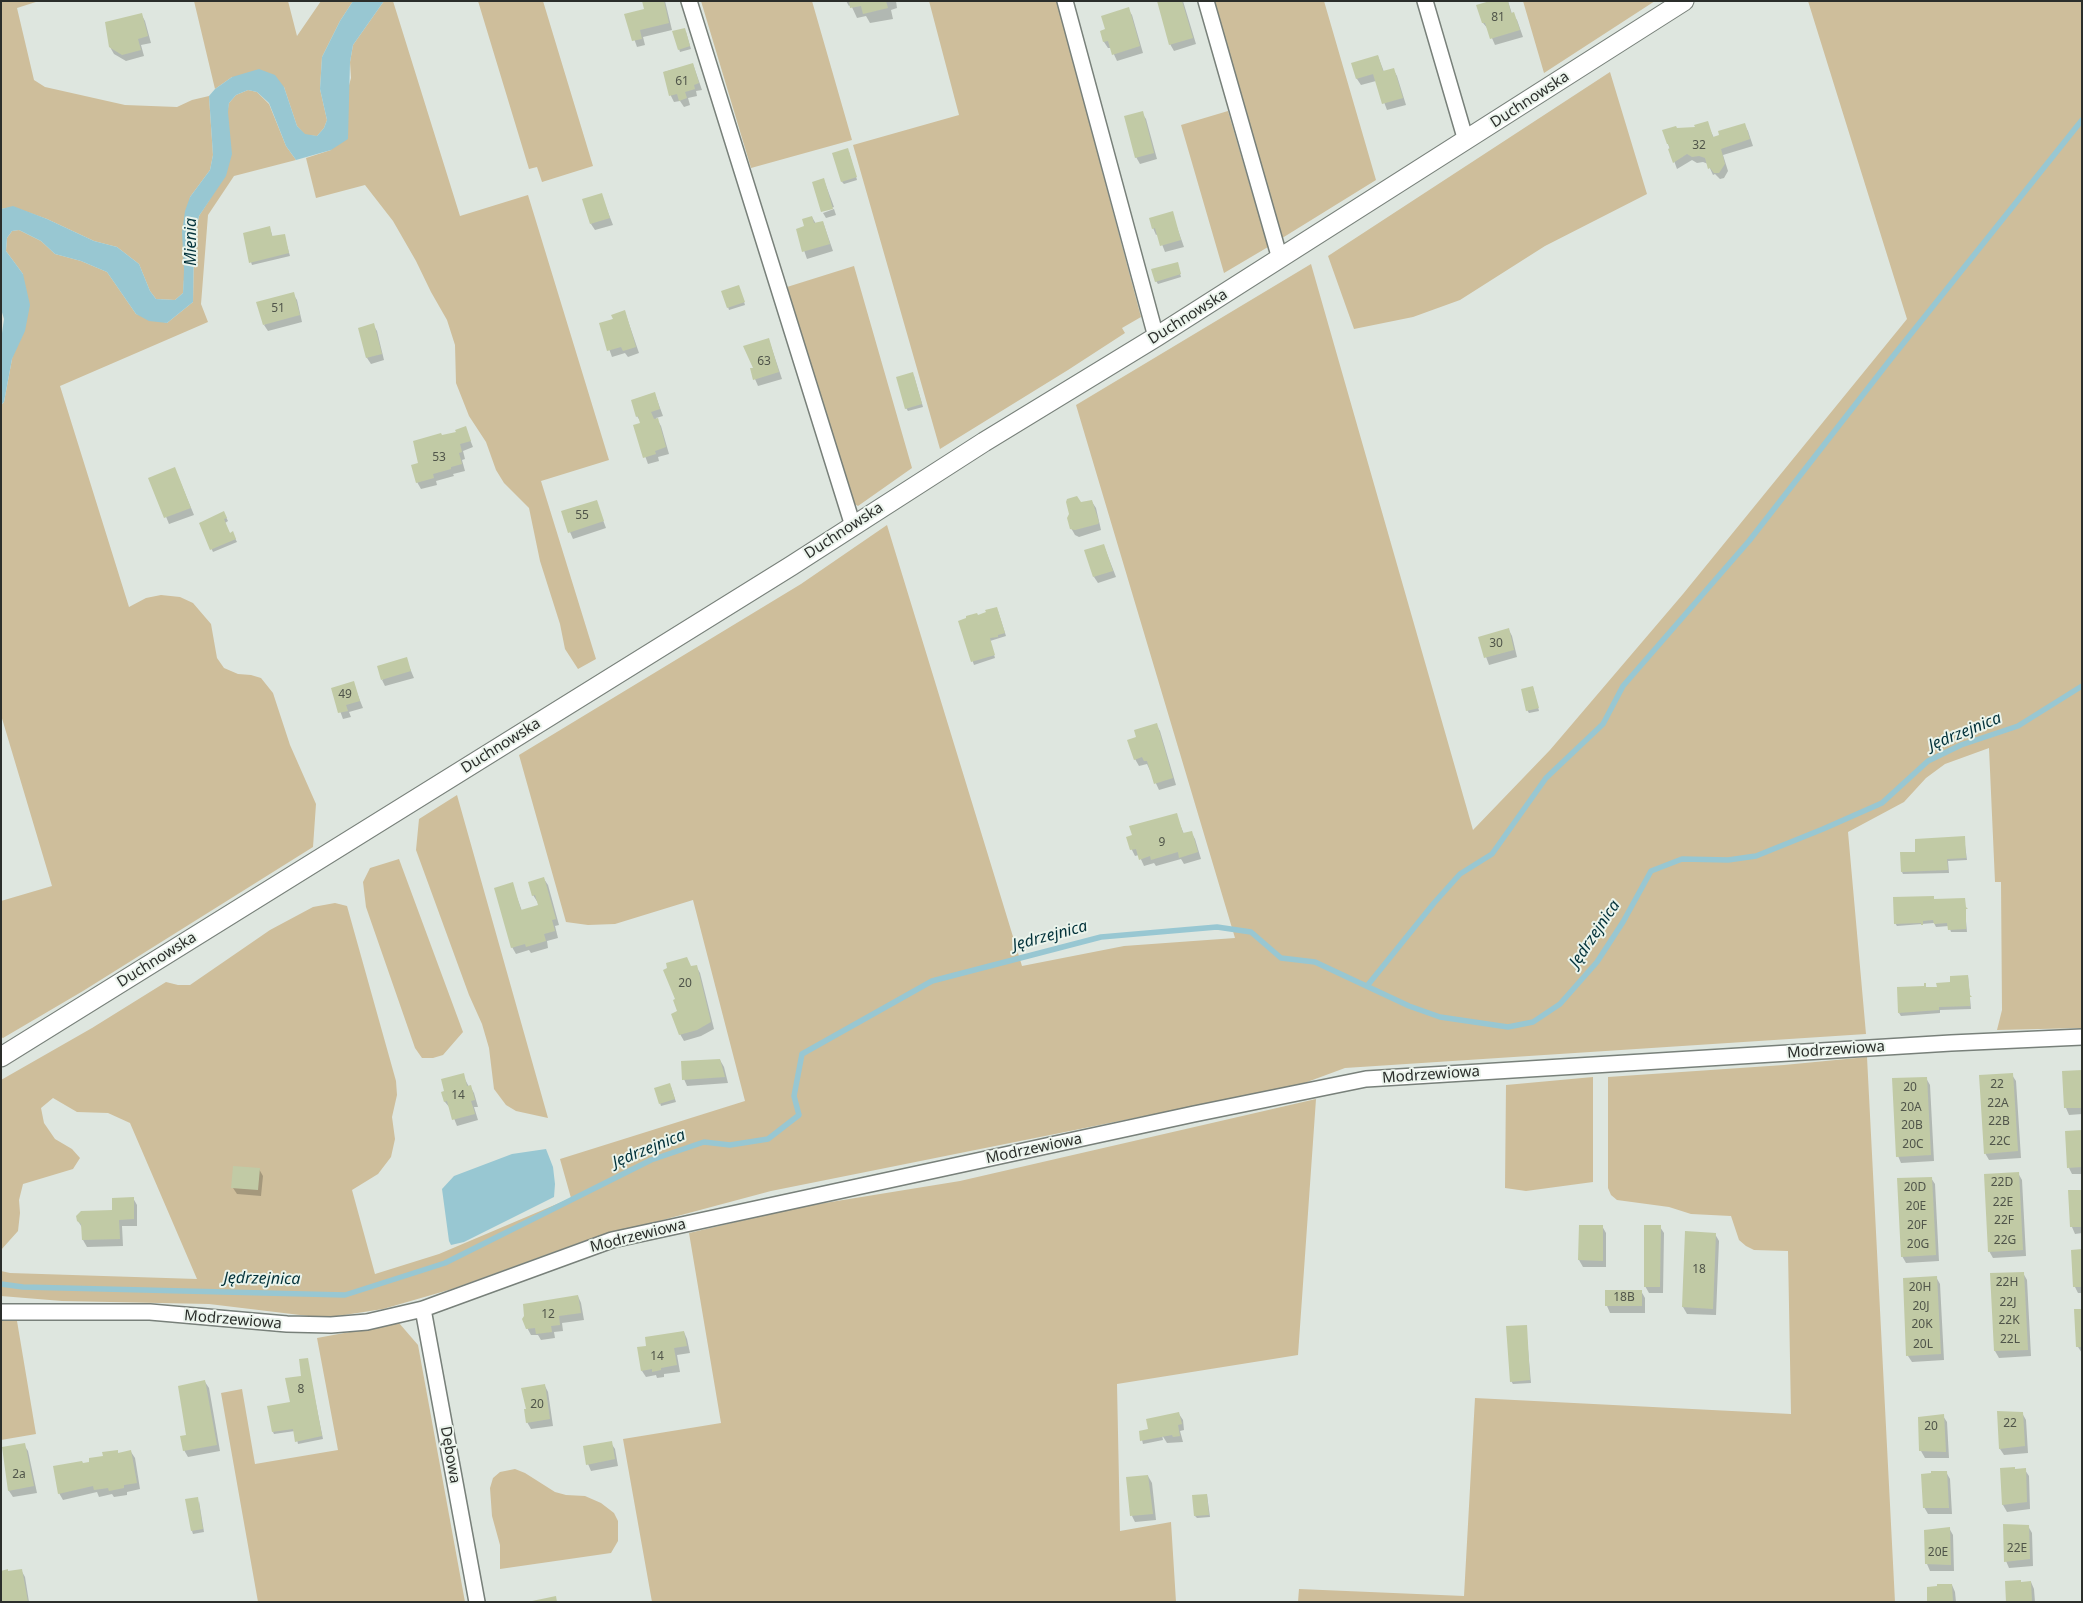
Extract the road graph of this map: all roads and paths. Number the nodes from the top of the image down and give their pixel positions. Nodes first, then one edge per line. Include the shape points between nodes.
1 (689, 1) edge
2 (1065, 1) edge
3 (1206, 1) edge
4 (1425, 1) edge
5 (1684, 1) edge
6 (1466, 141) junction
7 (1280, 259) junction
8 (1156, 337) junction
9 (853, 526) junction
10 (2082, 1037) edge
11 (1, 1057) edge
12 (423, 1309) junction
13 (1, 1312) edge
14 (477, 1602) edge

1 - 9 street
2 - 8 street
3 - 7 street
4 - 6 street
5 - 6 street, Duchnowska
6 - 7 street, Duchnowska
7 - 8 street, Duchnowska
8 - 9 street, Duchnowska
9 - 11 street, Duchnowska
10 - 12 street, Modrzewiowa via 1950,1042 1366,1079 612,1240
12 - 13 street, Modrzewiowa via 367,1322 331,1325 150,1312
12 - 14 street, Dębowa

